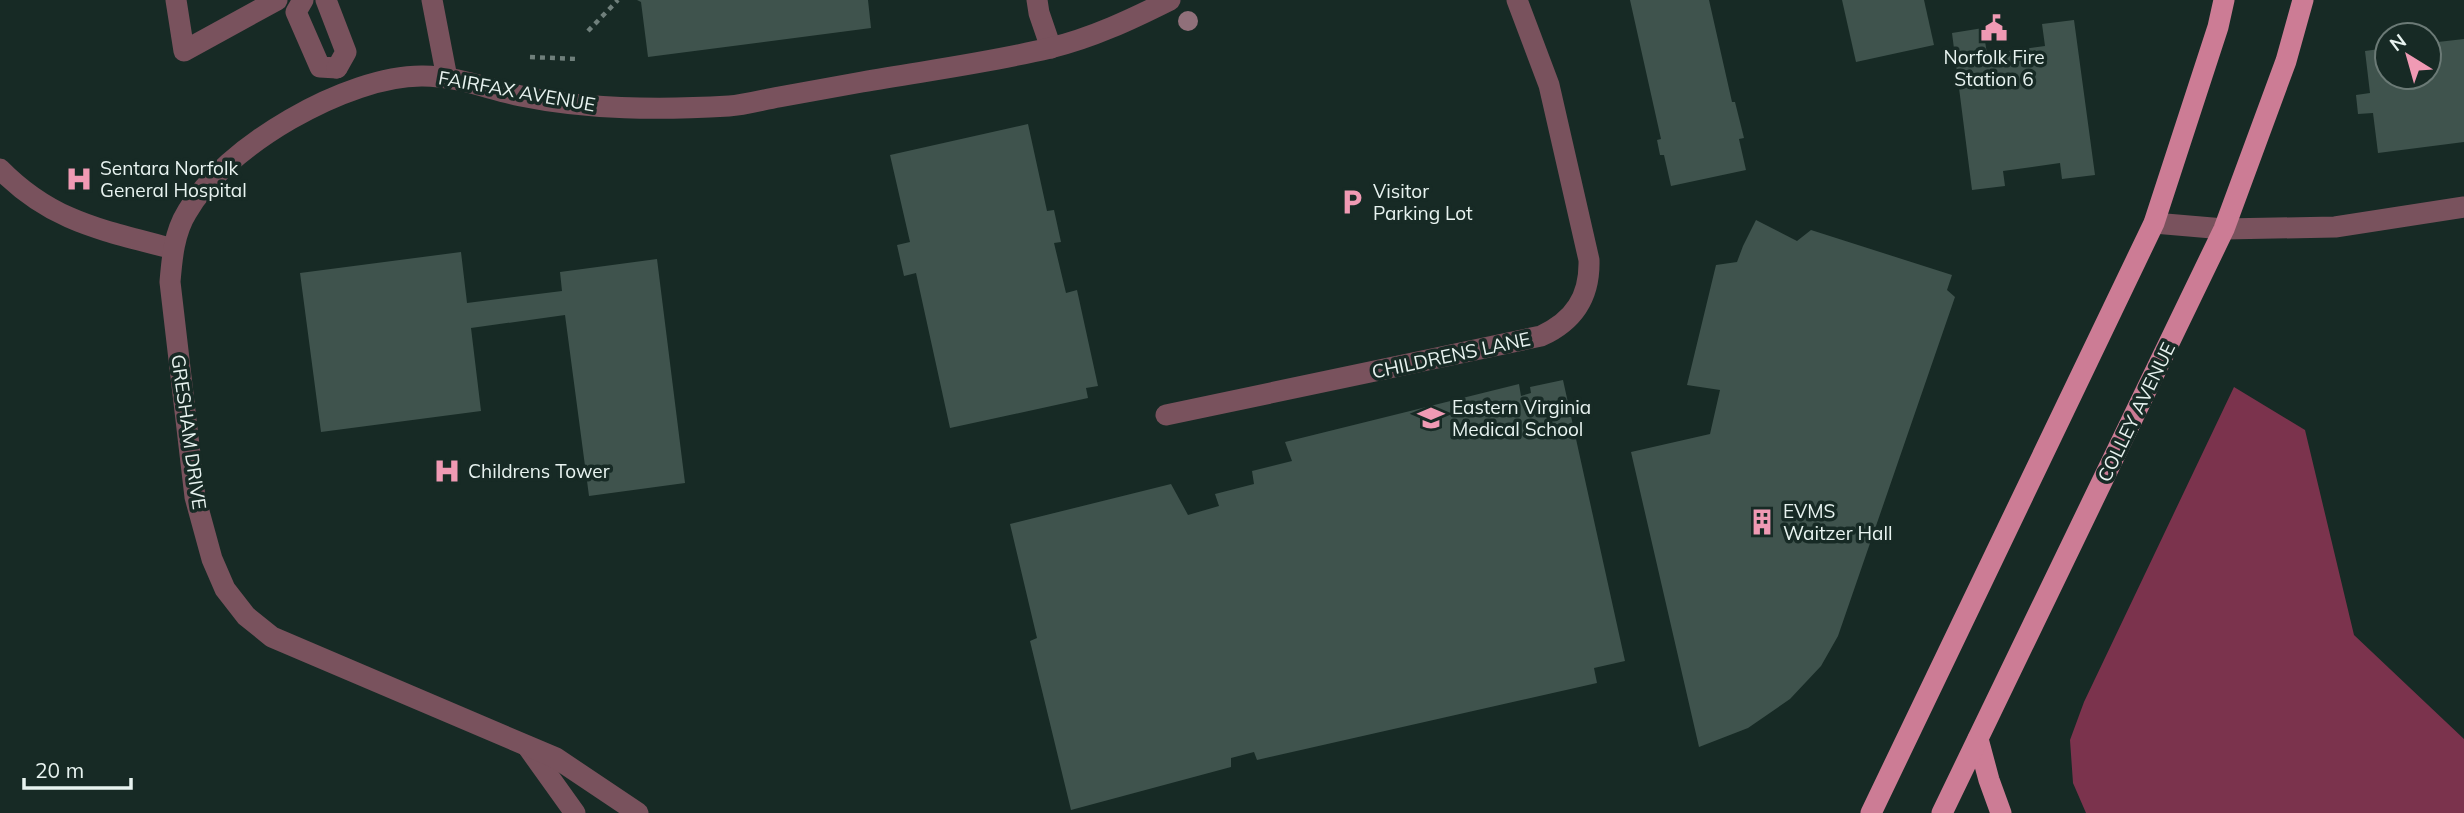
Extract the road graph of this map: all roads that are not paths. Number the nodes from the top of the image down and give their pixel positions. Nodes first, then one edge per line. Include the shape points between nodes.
1 (176, 0) edge
2 (277, 0) edge
3 (303, 0) edge
4 (327, 0) edge
5 (432, 0) edge
6 (1037, 0) edge
7 (1170, 0) edge
8 (1517, 0) edge
9 (2224, 0) edge
10 (2303, 0) edge
11 (1051, 48) junction
12 (337, 68) junction
13 (447, 78) junction
14 (346, 90) junction
15 (0, 169) edge
16 (2464, 207) edge
17 (2154, 223) junction
18 (2224, 229) junction
19 (173, 249) junction
20 (1166, 415) dead end
21 (1978, 739) junction
22 (526, 745) junction
23 (575, 813) edge
24 (638, 813) edge
25 (1871, 813) edge
26 (1942, 813) edge
27 (2001, 813) edge

1 - 2 street via 184,51
3 - 12 street via 296,12 320,67
4 - 12 street via 346,52
5 - 13 street
6 - 11 street
7 - 11 street, FAIRFAX AVENUE via 1126,22
8 - 20 street, CHILDRENS LANE via 1549,85 1589,260 1588,284 1578,308 1564,323 1541,336
9 - 17 main road
10 - 18 main road, COLLEY AVENUE via 2286,61
11 - 13 street, FAIRFAX AVENUE via 734,106 696,108 593,106 521,96
12 - 14 street
13 - 14 street, FAIRFAX AVENUE via 393,78
14 - 19 street, FAIRFAX AVENUE via 289,120 228,163 205,185 186,214
15 - 19 street via 19,189 71,219
16 - 18 street via 2335,227
17 - 18 street
17 - 25 main road
18 - 21 main road, COLLEY AVENUE
19 - 22 street, GRESHAM DRIVE via 170,282 195,497 225,589 246,616 272,637
21 - 26 main road, COLLEY AVENUE
21 - 27 main road
22 - 23 street
22 - 24 street, GRESHAM DRIVE via 556,758

